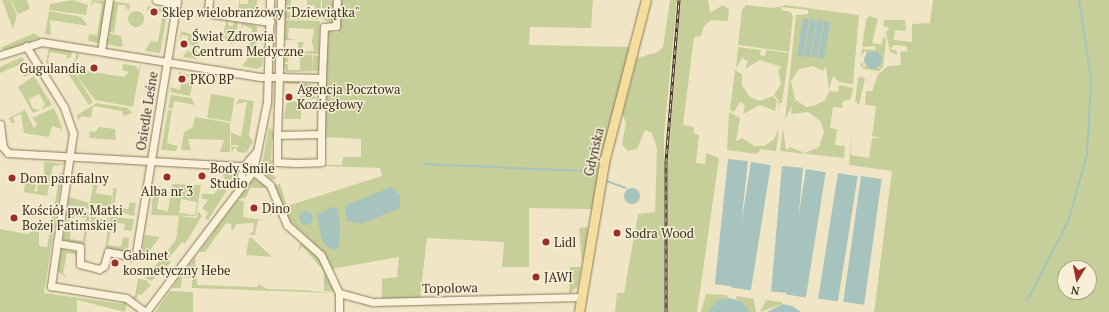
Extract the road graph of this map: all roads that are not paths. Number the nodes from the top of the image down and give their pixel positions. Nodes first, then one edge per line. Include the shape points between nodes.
1 (109, 0) edge
2 (156, 0) edge
3 (209, 0) edge
4 (270, 0) edge
5 (281, 0) edge
6 (337, 0) edge
7 (646, 0) edge
8 (177, 2) edge
9 (270, 22) junction
10 (26, 46) junction
11 (101, 51) junction
12 (0, 56) edge
13 (167, 62) junction
14 (268, 77) junction
15 (279, 77) junction
16 (322, 78) junction
17 (0, 124) edge
18 (321, 134) junction
19 (277, 135) junction
20 (72, 156) junction
21 (152, 160) junction
22 (249, 169) junction
23 (57, 243) junction
24 (339, 292) junction
25 (581, 297) junction
26 (146, 312) edge
27 (339, 312) edge
28 (579, 312) edge

1 - 11 street
2 - 8 street
3 - 9 street via 211,13
4 - 9 street
5 - 15 street
6 - 16 street via 336,26 324,27
7 - 25 main road, Gdyńska via 604,162
8 - 13 street
9 - 14 street
10 - 11 street, Osiedle Leśne via 42,42
10 - 12 street, Osiedle Leśne
10 - 20 street via 68,116 73,137
11 - 13 street, Osiedle Leśne
13 - 14 street
13 - 21 street, Osiedle Leśne
14 - 15 street
14 - 22 street via 266,118
15 - 16 street
15 - 19 street
16 - 18 street
17 - 20 street, Osiedle Leśne via 6,152
18 - 19 street
18 - 19 street via 321,162 277,162
20 - 21 street, Osiedle Leśne
20 - 23 street
21 - 22 street, Osiedle Leśne
21 - 23 street, Osiedle Leśne via 135,254 108,252 101,269 82,266 80,247
22 - 24 street via 270,185 287,225 320,255
22 - 26 street
23 - 26 street via 51,282 53,288 126,298
24 - 25 street, Topolowa via 373,302
24 - 27 street
25 - 28 main road, Gdyńska

